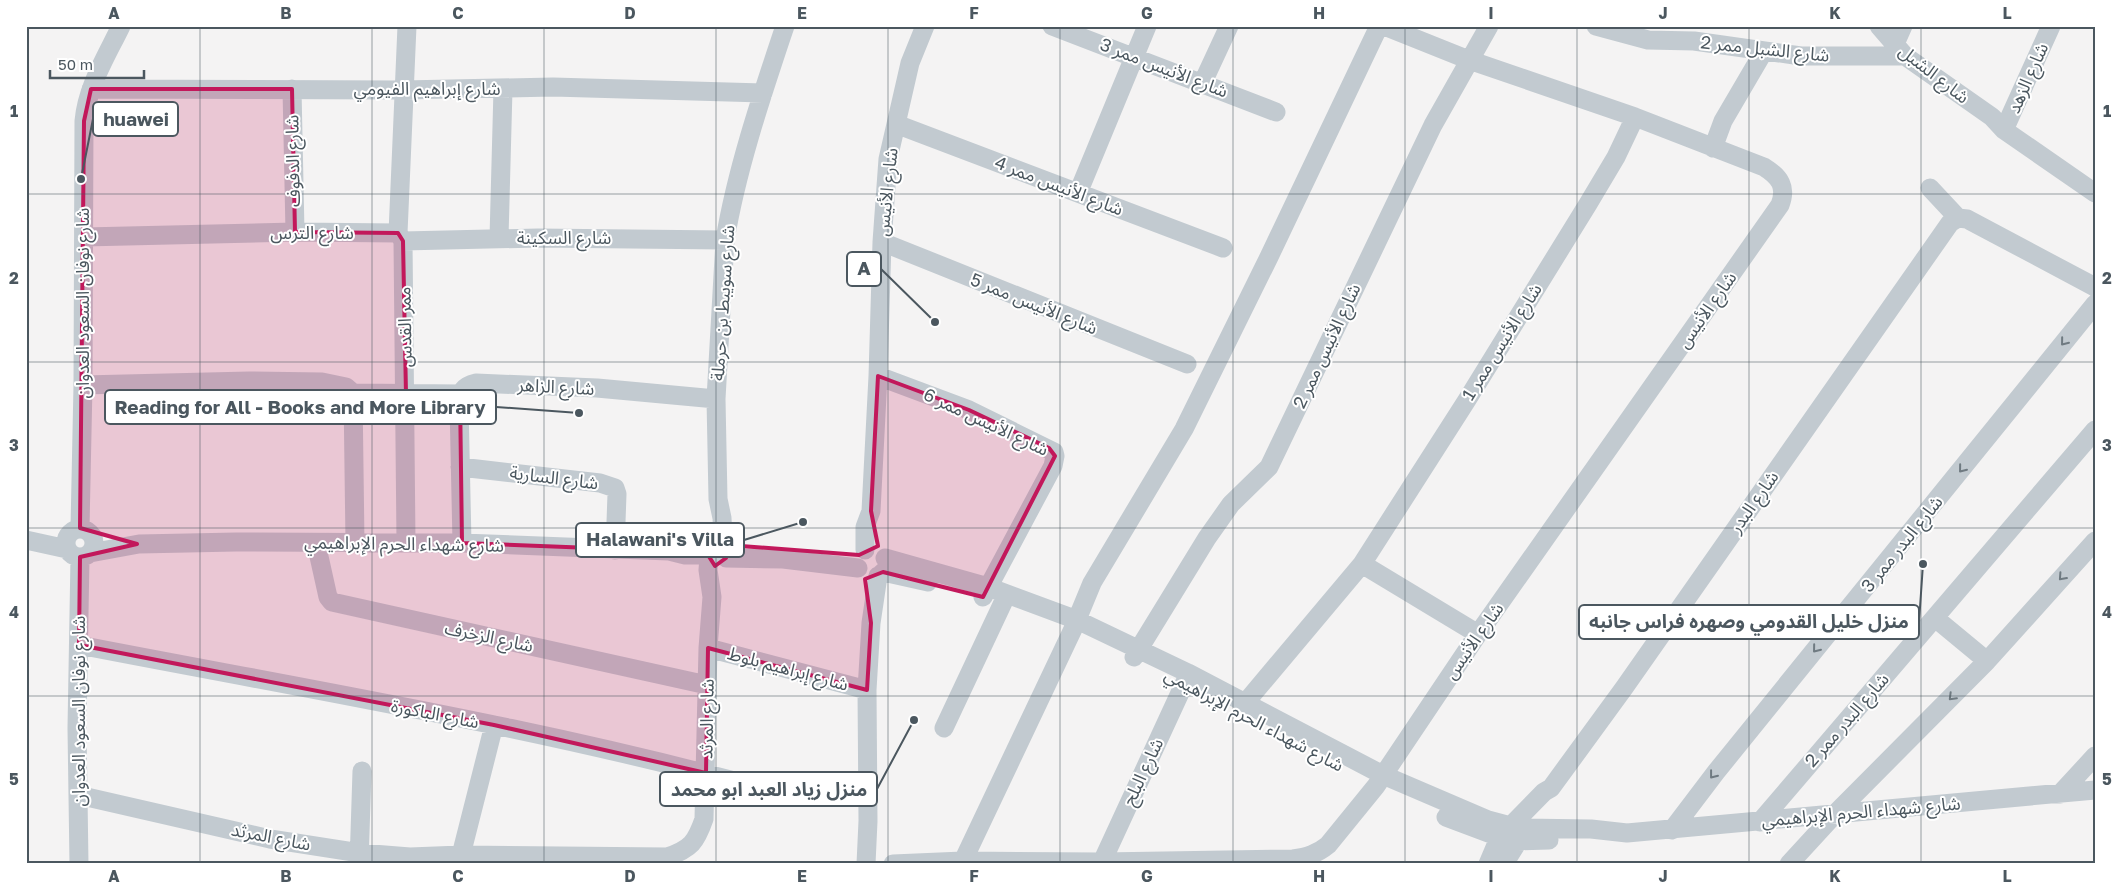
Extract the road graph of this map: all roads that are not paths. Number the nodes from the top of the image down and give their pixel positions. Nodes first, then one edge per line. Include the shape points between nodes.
1 (121, 26) edge
2 (406, 26) edge
3 (785, 26) edge
4 (925, 26) edge
5 (1052, 26) edge
6 (1147, 26) edge
7 (1228, 26) edge
8 (1379, 26) edge
9 (1384, 26) edge
10 (1489, 26) edge
11 (1596, 26) edge
12 (1671, 26) edge
13 (1862, 26) edge
14 (1903, 26) edge
15 (2051, 26) edge
16 (1880, 28) edge
17 (1694, 42) junction
18 (1900, 50) junction
19 (1764, 51) junction
20 (1135, 57) junction
21 (1469, 60) junction
22 (1203, 82) junction
23 (91, 89) junction
24 (292, 89) junction
25 (503, 89) junction
26 (403, 90) junction
27 (763, 93) junction
28 (1276, 112) dead end
29 (1635, 117) junction
30 (2001, 123) junction
31 (896, 124) junction
32 (1713, 148) junction
33 (2084, 179) edge
34 (1930, 188) dead end
35 (1078, 193) junction
36 (2095, 193) edge
37 (1958, 218) junction
38 (295, 232) junction
39 (84, 237) junction
40 (401, 237) junction
41 (499, 238) junction
42 (725, 240) junction
43 (882, 242) junction
44 (1223, 248) dead end
45 (2095, 287) edge
46 (2095, 304) edge
47 (1187, 364) dead end
48 (878, 376) junction
49 (83, 385) junction
50 (353, 393) junction
51 (406, 394) junction
52 (460, 394) junction
53 (716, 399) junction
54 (2095, 430) edge
55 (460, 467) junction
56 (26, 533) edge
57 (26, 540) edge
58 (2095, 541) edge
59 (406, 542) junction
60 (79, 543) junction
61 (316, 543) junction
62 (355, 543) junction
63 (462, 543) junction
64 (614, 550) junction
65 (717, 550) junction
66 (872, 563) junction
67 (1362, 564) junction
68 (986, 592) junction
69 (1005, 599) junction
70 (1935, 618) junction
71 (1075, 625) junction
72 (1478, 634) junction
73 (79, 644) junction
74 (708, 648) junction
75 (1136, 652) junction
76 (1987, 661) junction
77 (1185, 682) junction
78 (707, 685) junction
79 (868, 690) junction
80 (1246, 702) junction
81 (494, 725) junction
82 (944, 728) dead end
83 (2095, 756) edge
84 (362, 771) dead end
85 (706, 773) junction
86 (1380, 780) junction
87 (2095, 790) edge
88 (2060, 794) junction
89 (78, 795) junction
90 (789, 796) dead end
91 (1834, 815) junction
92 (1760, 822) junction
93 (1672, 830) junction
94 (1513, 833) junction
95 (461, 855) junction
96 (359, 858) edge
97 (964, 861) junction
98 (1102, 862) junction
99 (79, 864) edge
100 (866, 864) edge
101 (893, 864) edge
102 (1488, 864) edge
103 (1504, 864) edge
104 (1789, 864) edge

1 - 23 street, شارع نوفان السعود العدوان
2 - 26 street
3 - 27 street, شارع سويبط بن حرملة
4 - 31 street, شارع الأنيس via 910,63
5 - 20 street, شارع الأنيس ممر 3
6 - 20 street
7 - 22 street
8 - 71 street via 1184,428 1092,583
9 - 21 street, شارع الأنيس
10 - 21 street, شارع الأنيس ممر 2
11 - 17 street, شارع الشبل ممر 2 via 1648,40
12 - 17 street
13 - 16 street
14 - 18 street
15 - 30 street, شارع الزهد
16 - 18 street, شارع الشبل
17 - 19 street, شارع الشبل ممر 2
18 - 19 street, شارع الشبل ممر 2 via 1822,58
18 - 30 street, شارع الشبل
19 - 32 street via 1723,122
20 - 22 street, شارع الأنيس ممر 3
20 - 35 street
21 - 29 street, شارع الأنيس
21 - 75 street, شارع الأنيس ممر 2 via 1433,125 1269,467 1232,504 1207,538
22 - 28 street, شارع الأنيس ممر 3
23 - 24 street, شارع إبراهيم الفيومي
23 - 39 street, شارع نوفان السعود العدوان via 84,122
24 - 26 street, شارع إبراهيم الفيومي
24 - 38 street, شارع الدفوف
25 - 26 street, شارع إبراهيم الفيومي
25 - 27 street, شارع إبراهيم الفيومي via 553,87
25 - 41 street
26 - 40 street
27 - 42 street, شارع سويبط بن حرملة
29 - 32 street, شارع الأنيس
29 - 67 street, شارع الأنيس ممر 1 via 1588,204
30 - 33 street, شارع الشبل
31 - 35 street, شارع الأنيس ممر 4
31 - 43 street, شارع الأنيس via 888,159
32 - 72 street, شارع الأنيس via 1772,172 1784,187 1780,205
33 - 36 street, شارع الشبل
34 - 37 street
35 - 44 street, شارع الأنيس ممر 4
37 - 45 street via 1977,224
37 - 94 street, شارع البدر via 1943,230 1552,788 1551,797
38 - 39 street, شارع الترس
38 - 40 street, شارع الترس
39 - 49 street, شارع نوفان السعود العدوان
40 - 41 street, شارع السكينة
40 - 51 street, ممر القدس
41 - 42 street, شارع السكينة
42 - 53 street, شارع سويبط بن حرملة
43 - 47 street, شارع الأنيس ممر 5
43 - 48 street, شارع الأنيس
46 -> 93 street, شارع البدر ممر 3
48 - 66 street, شارع الأنيس via 871,512 876,527
48 - 68 street, شارع الأنيس ممر 6 via 969,410 1054,452 1053,466
49 - 50 street via 322,382 346,387
49 - 60 street, شارع نوفان السعود العدوان
50 - 51 street
50 - 62 street
51 - 52 street
51 - 59 street, ممر القدس
52 - 53 street, شارع الزاهر via 468,384 476,383 597,388
52 - 55 street
53 - 65 street, شارع سويبط بن حرملة via 718,499 722,518
54 - 70 street, شارع البدر ممر 2
55 - 63 street
55 - 64 street, شارع السارية via 600,483 615,488 618,494
56 - 60 street
57 - 60 street
58 -> 76 street
59 - 62 street, شارع شهداء الحرم الإبراهيمي
59 - 63 street, شارع شهداء الحرم الإبراهيمي
60 - 61 street, شارع شهداء الحرم الإبراهيمي
60 - 73 street, شارع نوفان السعود العدوان
61 - 62 street, شارع شهداء الحرم الإبراهيمي
61 - 78 street, شارع الزخرف via 326,592 332,602
63 - 64 street, شارع شهداء الحرم الإبراهيمي
64 - 65 street, شارع شهداء الحرم الإبراهيمي via 686,555
65 - 66 street, شارع شهداء الحرم الإبراهيمي via 783,559
65 - 74 street, شارع المرثد via 708,570 712,597
66 - 68 street, شارع شهداء الحرم الإبراهيمي
66 - 79 street, شارع الأنيس
67 - 72 street
67 - 80 street, شارع الأنيس ممر 1
68 - 69 street, شارع شهداء الحرم الإبراهيمي
69 - 71 street, شارع شهداء الحرم الإبراهيمي
69 - 82 street
70 - 76 street
70 - 92 street, شارع البدر ممر 2
71 - 75 street, شارع شهداء الحرم الإبراهيمي
71 - 97 street
72 - 86 street, شارع الأنيس
73 - 81 street, شارع الباكورة
73 - 89 street, شارع نوفان السعود العدوان
74 - 78 street, شارع المرثد
74 - 79 street, شارع إبراهيم بلوط
75 - 77 street, شارع شهداء الحرم الإبراهيمي
75 - 80 street, شارع شهداء الحرم الإبراهيمي
76 -> 91 street
77 - 86 street, شارع شهداء الحرم الإبراهيمي
77 - 98 street, شارع البلح
78 - 85 street, شارع المرثد
79 - 100 street, شارع الأنيس
80 - 86 street, شارع شهداء الحرم الإبراهيمي
81 - 85 street, شارع الباكورة
81 - 95 street
83 - 88 street
84 - 96 street
85 - 90 street, شارع الباكورة
85 - 95 street, شارع المرثد via 704,819 693,843 684,852 667,857
86 - 94 street, شارع شهداء الحرم الإبراهيمي via 1451,805
86 - 98 street, شارع الأنيس via 1328,844 1306,857
87 - 88 street, شارع شهداء الحرم الإبراهيمي
88 - 91 street, شارع شهداء الحرم الإبراهيمي
89 - 96 street, شارع المرثد
89 - 99 street, شارع نوفان السعود العدوان
91 - 92 street, شارع شهداء الحرم الإبراهيمي
91 - 104 street
92 - 93 street, شارع شهداء الحرم الإبراهيمي
93 - 94 street, شارع شهداء الحرم الإبراهيمي via 1599,838
94 - 102 street
94 - 103 street
95 - 96 street, شارع المرثد
97 - 98 street, شارع الأنيس
97 - 101 street, شارع الأنيس

